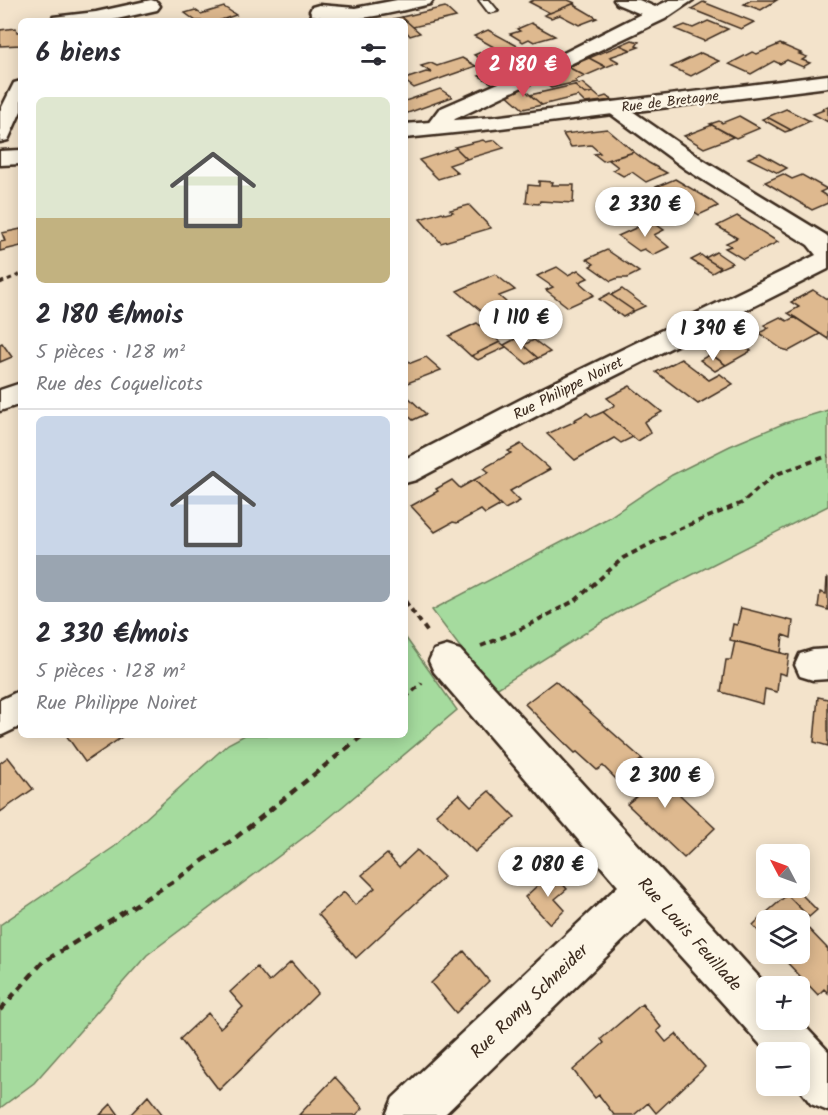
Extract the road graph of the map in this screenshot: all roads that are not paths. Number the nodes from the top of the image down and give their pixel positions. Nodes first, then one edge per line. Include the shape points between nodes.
1 (424, 0) edge
2 (484, 0) edge
3 (623, 0) edge
4 (684, 0) edge
5 (151, 6) dead end
6 (318, 11) dead end
7 (493, 11) dead end
8 (658, 15) junction
9 (98, 18) edge
10 (828, 81) edge
11 (18, 94) edge
12 (615, 108) junction
13 (435, 129) junction
14 (408, 131) edge
15 (0, 135) edge
16 (18, 157) edge
17 (0, 158) edge
18 (828, 253) edge
19 (828, 259) edge
20 (18, 394) edge
21 (0, 401) edge
22 (408, 470) edge
23 (447, 661) road end
24 (18, 708) edge
25 (0, 720) edge
26 (647, 888) junction
27 (756, 1006) edge
28 (778, 1030) edge
29 (788, 1042) edge
30 (810, 1067) edge
31 (828, 1087) edge
32 (410, 1115) edge

1 - 6 street via 355,14
2 - 7 lane
3 - 8 street
4 - 8 street
5 - 9 street
8 - 13 street via 447,114
10 - 12 street, Rue de Bretagne
11 - 15 street
12 - 13 street, Rue de Bretagne
12 - 18 street via 695,165 817,240
13 - 14 street, Rue de Bretagne
16 - 17 street
19 - 22 street, Rue Philippe Noiret
20 - 21 street
23 - 26 street, Rue Louis Feuillade
24 - 25 street
26 - 27 street, Rue Louis Feuillade
26 - 32 street, Rue Romy Schneider
28 - 29 street, Rue Louis Feuillade
30 - 31 street, Rue Louis Feuillade

